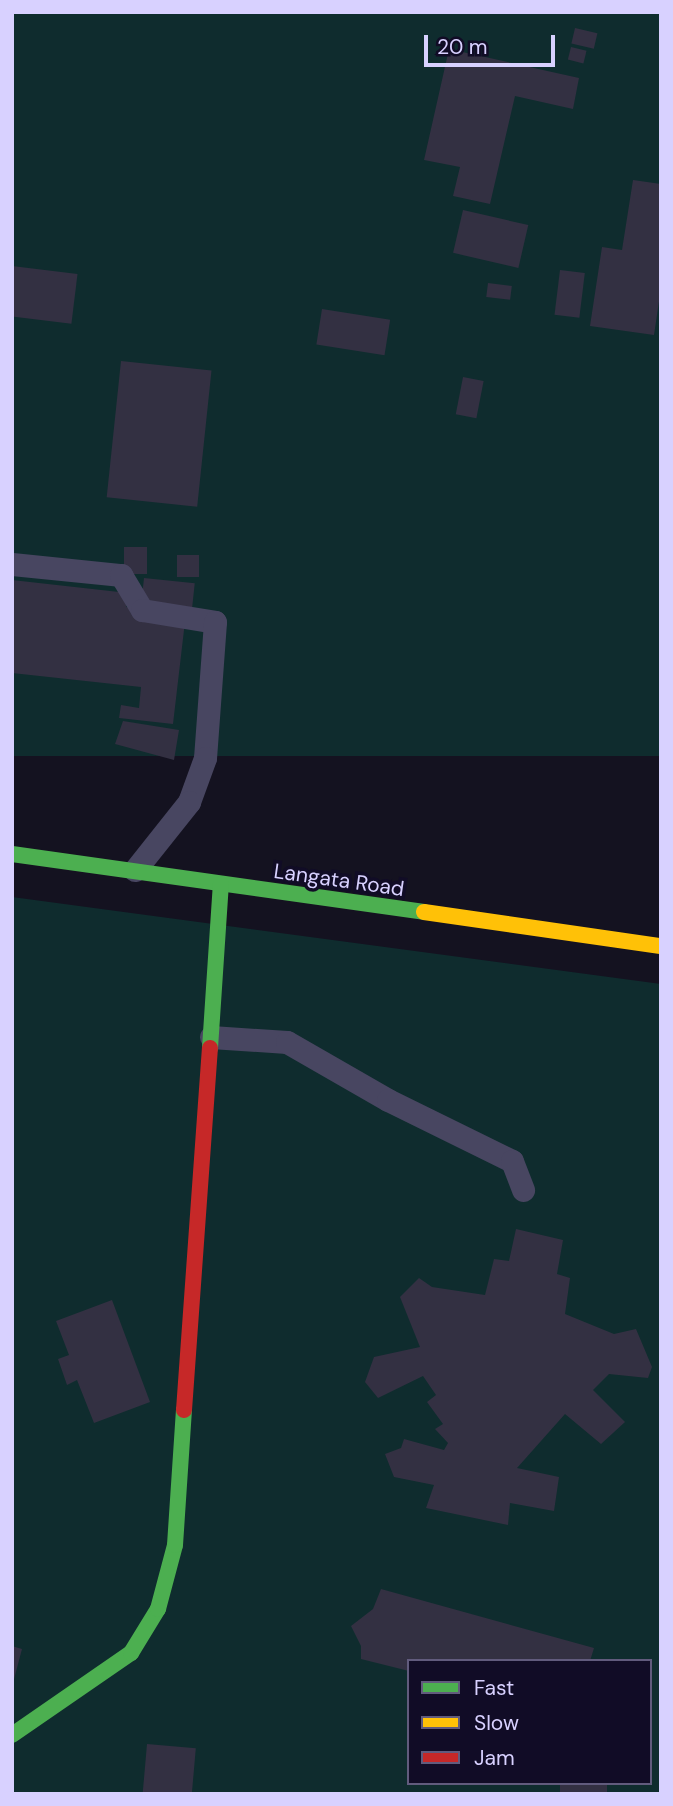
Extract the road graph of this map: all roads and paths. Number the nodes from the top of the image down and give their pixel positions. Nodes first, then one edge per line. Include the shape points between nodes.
1 (12, 564) edge
2 (12, 854) edge
3 (135, 870) junction
4 (221, 884) junction
5 (661, 946) edge
6 (211, 1037) junction
7 (523, 1189) dead end
8 (12, 1735) edge

1 - 3 lane via 121,575 142,610 215,622 205,758 189,803
2 - 3 street, Langata Road
3 - 4 street, Langata Road
4 - 5 street, Langata Road
4 - 6 street
6 - 7 lane via 287,1042 387,1100 512,1161
6 - 8 street via 175,1545 158,1609 131,1653

